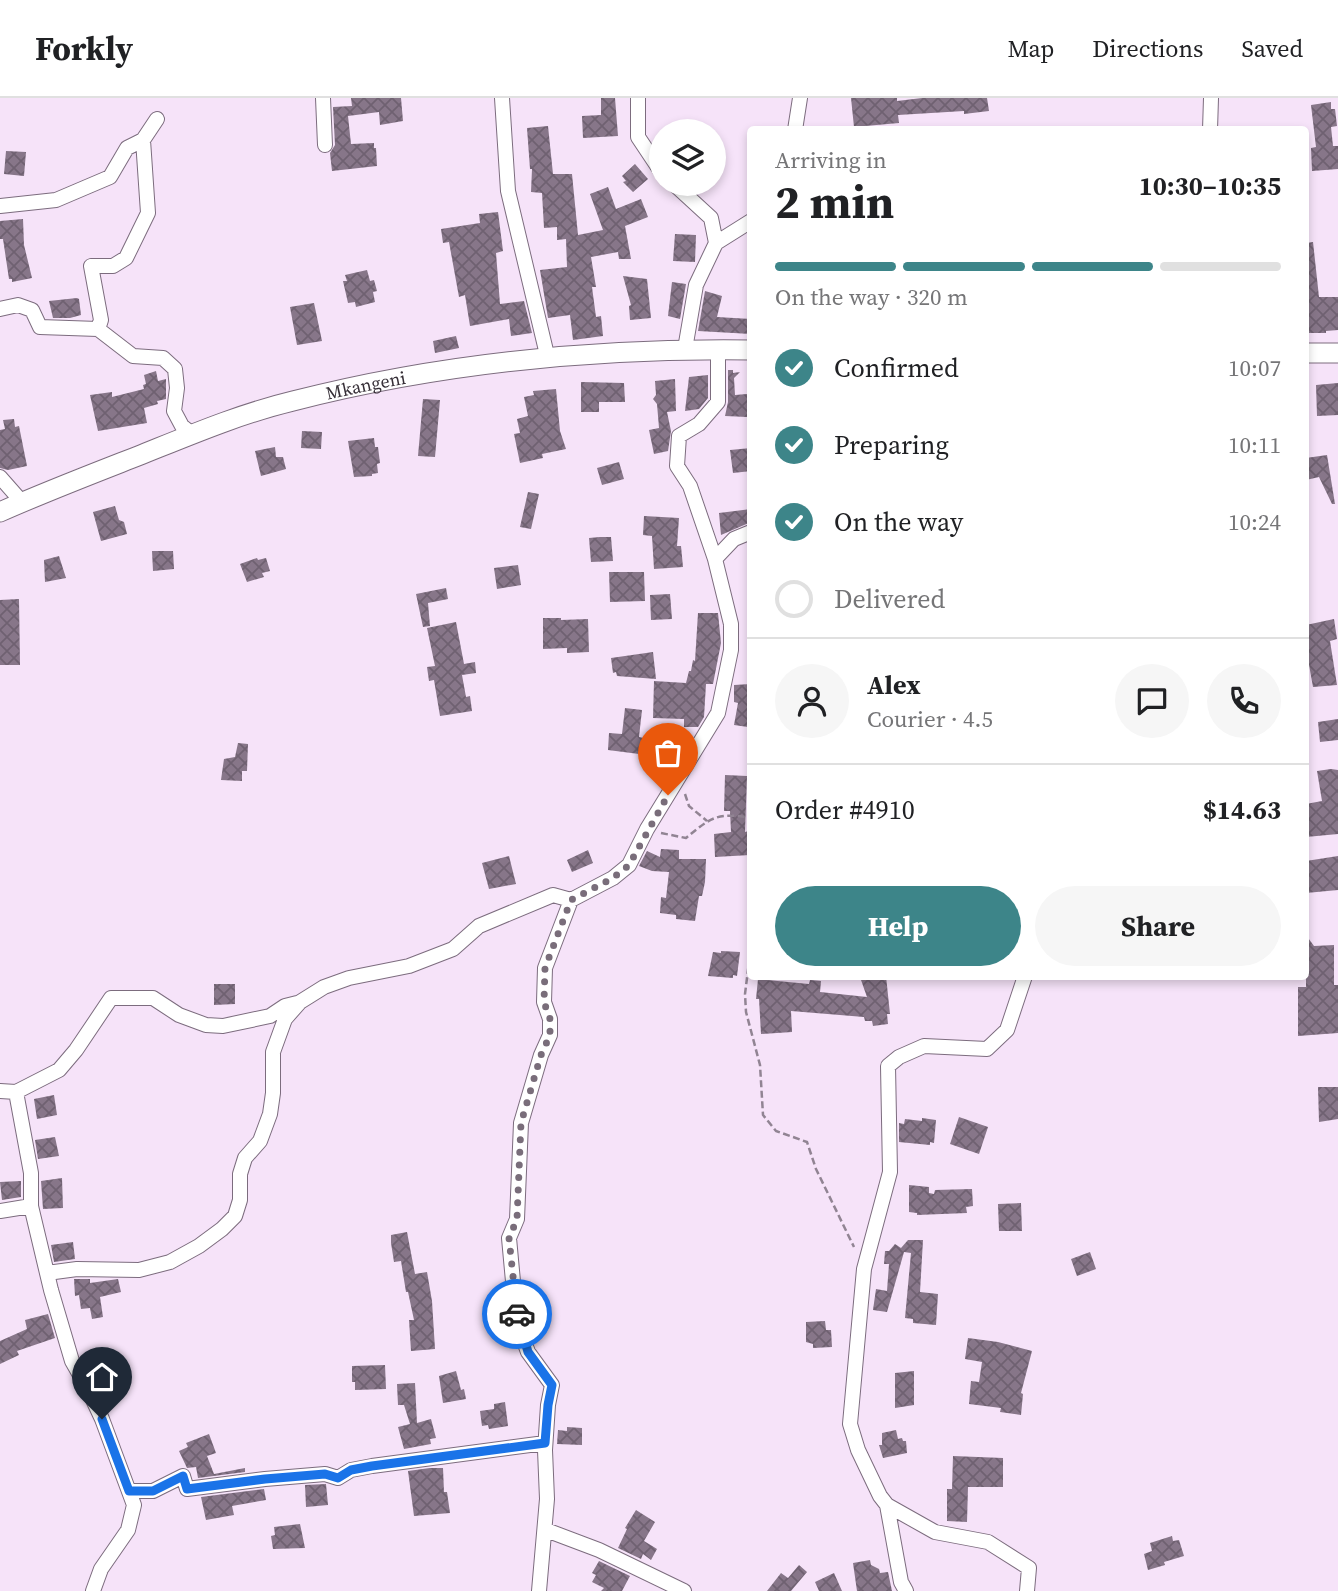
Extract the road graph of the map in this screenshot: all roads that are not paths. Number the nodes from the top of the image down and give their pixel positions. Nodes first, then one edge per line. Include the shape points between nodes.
1 (323, 98) edge
2 (502, 98) edge
3 (638, 98) edge
4 (800, 98) edge
5 (1211, 98) edge
6 (157, 119) dead end
7 (796, 126) edge
8 (1210, 126) edge
9 (144, 139) junction
10 (325, 145) dead end
11 (649, 153) edge
12 (687, 196) edge
13 (0, 206) edge
14 (747, 224) edge
15 (716, 243) junction
16 (0, 309) edge
17 (97, 329) junction
18 (685, 349) junction
19 (718, 349) junction
20 (747, 349) edge
21 (1309, 353) edge
22 (1338, 353) edge
23 (548, 359) junction
24 (192, 435) junction
25 (0, 477) edge
26 (22, 502) junction
27 (0, 512) edge
28 (747, 533) edge
29 (715, 559) junction
30 (571, 900) junction
31 (1024, 980) edge
32 (300, 1002) junction
33 (0, 1091) edge
34 (16, 1092) junction
35 (31, 1206) junction
36 (0, 1211) edge
37 (47, 1273) junction
38 (545, 1443) junction
39 (129, 1491) junction
40 (887, 1504) junction
41 (546, 1530) junction
42 (93, 1591) edge
43 (539, 1591) edge
44 (684, 1591) edge
45 (906, 1591) edge
46 (1027, 1591) edge

1 - 10 street
2 - 23 street via 508,191
3 - 11 street via 638,136
4 - 7 street
5 - 8 street
6 - 9 street
9 - 13 street via 127,148 110,177 56,200
9 - 17 street via 148,213 126,258 113,266 91,266 100,320
12 - 15 street via 711,218
14 - 15 street
15 - 18 street via 696,285
16 - 17 street via 18,305 32,310 40,327
17 - 24 street via 133,356 163,358 175,369 174,411
18 - 19 street, Mkangeni
18 - 23 street, Mkangeni
19 - 20 street, Mkangeni
19 - 29 street via 718,402 699,424 679,436 677,466 690,486
21 - 22 street
23 - 24 street, Mkangeni via 410,375 291,401
24 - 26 street, Mkangeni
25 - 26 street
26 - 27 street, Mkangeni
28 - 29 street via 734,538
29 - 30 street via 731,624 731,650 718,713 629,865
30 - 32 street via 553,895 479,926 453,949 409,966 349,978
30 - 38 street via 545,968 544,1002 550,1035 521,1123 517,1219 509,1238 521,1333 528,1352 552,1385
31 - 40 street via 1007,1030 987,1049 924,1046 888,1066 890,1172 864,1269 850,1424 858,1450
32 - 34 street via 270,1016 223,1026 179,1015 153,998 111,998 59,1070
32 - 37 street via 285,1019 273,1052 270,1114 260,1141 245,1158 235,1216 199,1246 170,1262 139,1270
33 - 34 street
34 - 35 street via 31,1173
35 - 36 street
35 - 37 street
37 - 39 street via 72,1362 102,1419
38 - 39 street via 372,1466 338,1478 325,1474 187,1489 183,1476 153,1491
38 - 41 street
39 - 42 street via 134,1505 128,1530 101,1569
40 - 45 street
40 - 46 street via 934,1532 988,1542 1028,1568
41 - 43 street
41 - 44 street

